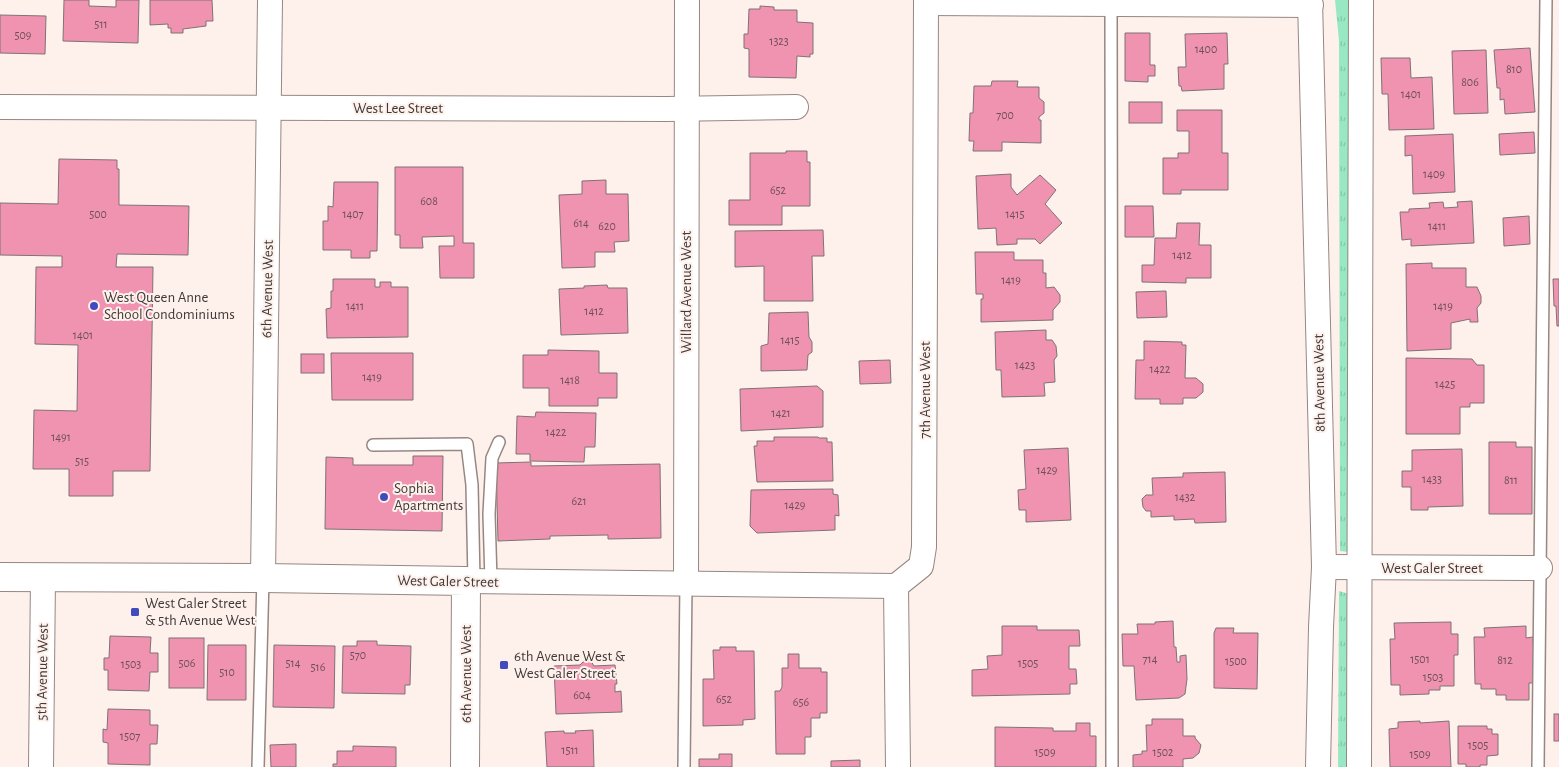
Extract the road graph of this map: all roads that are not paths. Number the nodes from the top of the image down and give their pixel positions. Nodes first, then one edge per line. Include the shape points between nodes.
1 (270, 0) edge
2 (687, 0) edge
3 (1361, 0) edge
4 (1546, 0) edge
5 (926, 2) edge
6 (1111, 2) edge
7 (1310, 2) edge
8 (0, 106) edge
9 (270, 107) junction
10 (796, 107) dead end
11 (687, 109) junction
12 (498, 442) dead end
13 (373, 445) dead end
14 (1324, 567) junction
15 (1360, 568) junction
16 (1540, 568) junction
17 (0, 577) edge
18 (43, 577) junction
19 (263, 578) junction
20 (477, 581) junction
21 (686, 583) junction
22 (896, 586) junction
23 (41, 767) edge
24 (258, 767) edge
25 (465, 767) edge
26 (684, 767) edge
27 (898, 767) edge
28 (1112, 767) edge
29 (1318, 767) edge
30 (1359, 767) edge
31 (1538, 767) edge

1 - 9 street, 6th Avenue West
2 - 11 street, Willard Avenue West
3 - 15 street
4 - 16 lane
5 - 6 street
5 - 22 street, 7th Avenue West via 924,547 921,566
6 - 7 street
6 - 28 lane
7 - 14 street, 8th Avenue West
8 - 9 street, West Lee Street
9 - 11 street, West Lee Street
9 - 19 street, 6th Avenue West
10 - 11 street, West Lee Street
11 - 21 street, Willard Avenue West
12 - 20 lane via 492,458 489,514
13 - 20 lane via 467,444
14 - 15 street, West Galer Street
14 - 29 street, 8th Avenue West
15 - 16 street, West Galer Street
15 - 30 street
16 - 31 lane
17 - 18 street, West Galer Street
18 - 19 street, West Galer Street
18 - 23 street, 5th Avenue West
19 - 20 street, West Galer Street
19 - 24 lane
20 - 21 street, West Galer Street
20 - 25 street, 6th Avenue West
21 - 22 street, West Galer Street
21 - 26 lane
22 - 27 street

